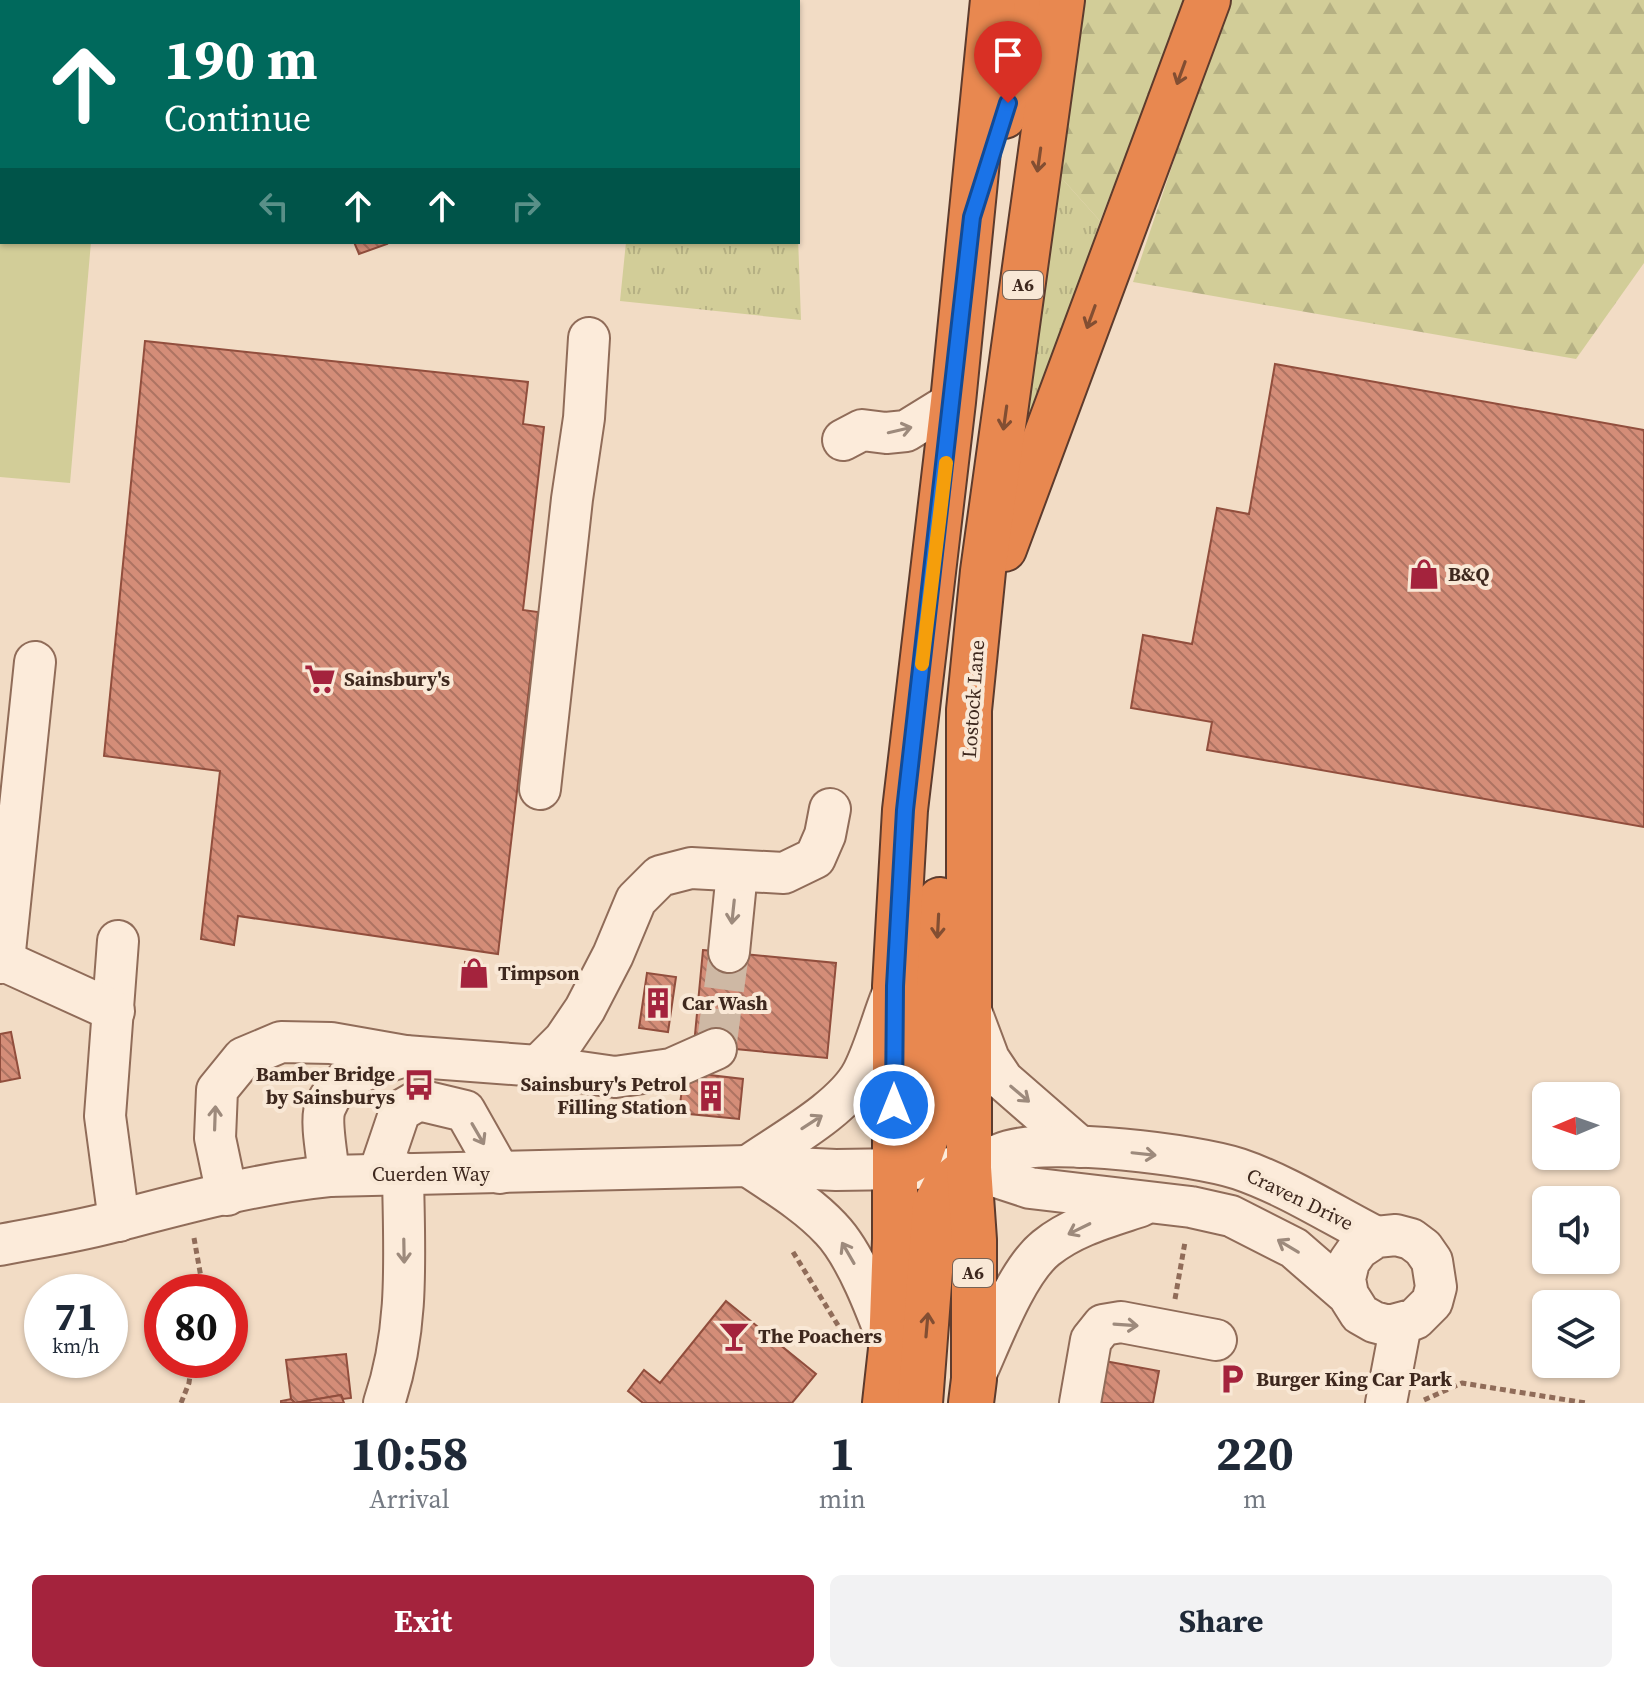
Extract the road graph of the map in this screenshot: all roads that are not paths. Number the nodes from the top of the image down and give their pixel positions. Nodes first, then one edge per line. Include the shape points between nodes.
1 (993, 0) edge
2 (1027, 0) edge
3 (1062, 0) edge
4 (1208, 0) edge
5 (972, 217) junction
6 (589, 338) dead end
7 (953, 402) junction
8 (843, 440) dead end
9 (979, 617) junction
10 (35, 662) dead end
11 (969, 710) junction
12 (540, 789) dead end
13 (830, 809) dead end
14 (737, 872) junction
15 (118, 941) dead end
16 (729, 952) tunnel mouth
17 (2, 962) edge
18 (895, 986) junction
19 (968, 1004) junction
20 (114, 1011) junction
21 (716, 1049) dead end
22 (405, 1056) junction
23 (538, 1066) junction
24 (1080, 1147) junction
25 (748, 1166) junction
26 (969, 1168) junction
27 (895, 1169) junction
28 (391, 1173) junction
29 (500, 1173) junction
30 (329, 1176) junction
31 (227, 1195) junction
32 (1152, 1202) junction
33 (119, 1221) junction
34 (1376, 1237) junction
35 (0, 1245) edge
36 (1348, 1295) junction
37 (1401, 1324) junction
38 (1216, 1340) dead end
39 (872, 1351) junction
40 (972, 1391) edge
41 (384, 1403) edge
42 (885, 1403) edge
43 (920, 1403) edge
44 (1080, 1403) edge
45 (1386, 1403) edge

1 - 5 highway
2 - 5 highway via 1008,103
3 -> 9 highway, Lostock Lane / A6
4 -> 9 highway
5 - 7 highway
6 - 12 street
8 -> 7 street via 862,430 906,431
7 - 18 highway via 905,810
9 - 11 highway, Lostock Lane / A6
10 - 17 street
11 - 19 highway, Lostock Lane / A6
11 -> 27 highway via 940,890 929,1129 920,1155
13 - 14 street via 815,858 784,873
14 -> 16 street
14 - 23 street via 691,868 660,876 636,900 585,1009
15 - 20 street
17 - 20 street
25 -> 18 street via 826,1112 863,1073
18 - 27 highway
19 -> 24 street via 1003,1080
19 - 26 highway, Lostock Lane / A6
20 - 33 street via 105,1116
21 - 23 street via 671,1069 615,1077
22 - 23 street
22 - 30 street via 361,1069 324,1108
31 -> 22 street via 215,1138 217,1090 243,1058 281,1042 331,1043
24 - 26 street, Craven Drive via 1009,1151
24 -> 34 street, Craven Drive via 1237,1169
25 - 27 street, Cuerden Way
25 - 29 street, Cuerden Way
39 -> 25 street via 877,1311 831,1228
26 - 27 street, Cuerden Way
26 - 32 street via 1030,1188
26 - 40 highway, Lostock Lane / A6 via 974,1240
43 -> 26 highway via 935,1206 944,1188
27 - 39 highway
28 - 29 street, Cuerden Way
28 -> 29 street via 400,1111 419,1100 465,1111
28 - 30 street, Cuerden Way
28 -> 41 street via 403,1324
30 - 31 street, Cuerden Way
31 - 33 street, Cuerden Way
36 -> 32 street via 1294,1248 1231,1216
32 -> 40 street via 1081,1226 1044,1248 1008,1300
33 - 35 street, Cuerden Way
34 - 36 street via 1349,1262
34 - 37 street via 1411,1239 1423,1248 1435,1271 1432,1302 1415,1319
36 - 37 street via 1360,1314 1374,1322
37 - 45 street
44 -> 38 street via 1091,1340 1103,1325 1121,1322
39 - 42 highway

